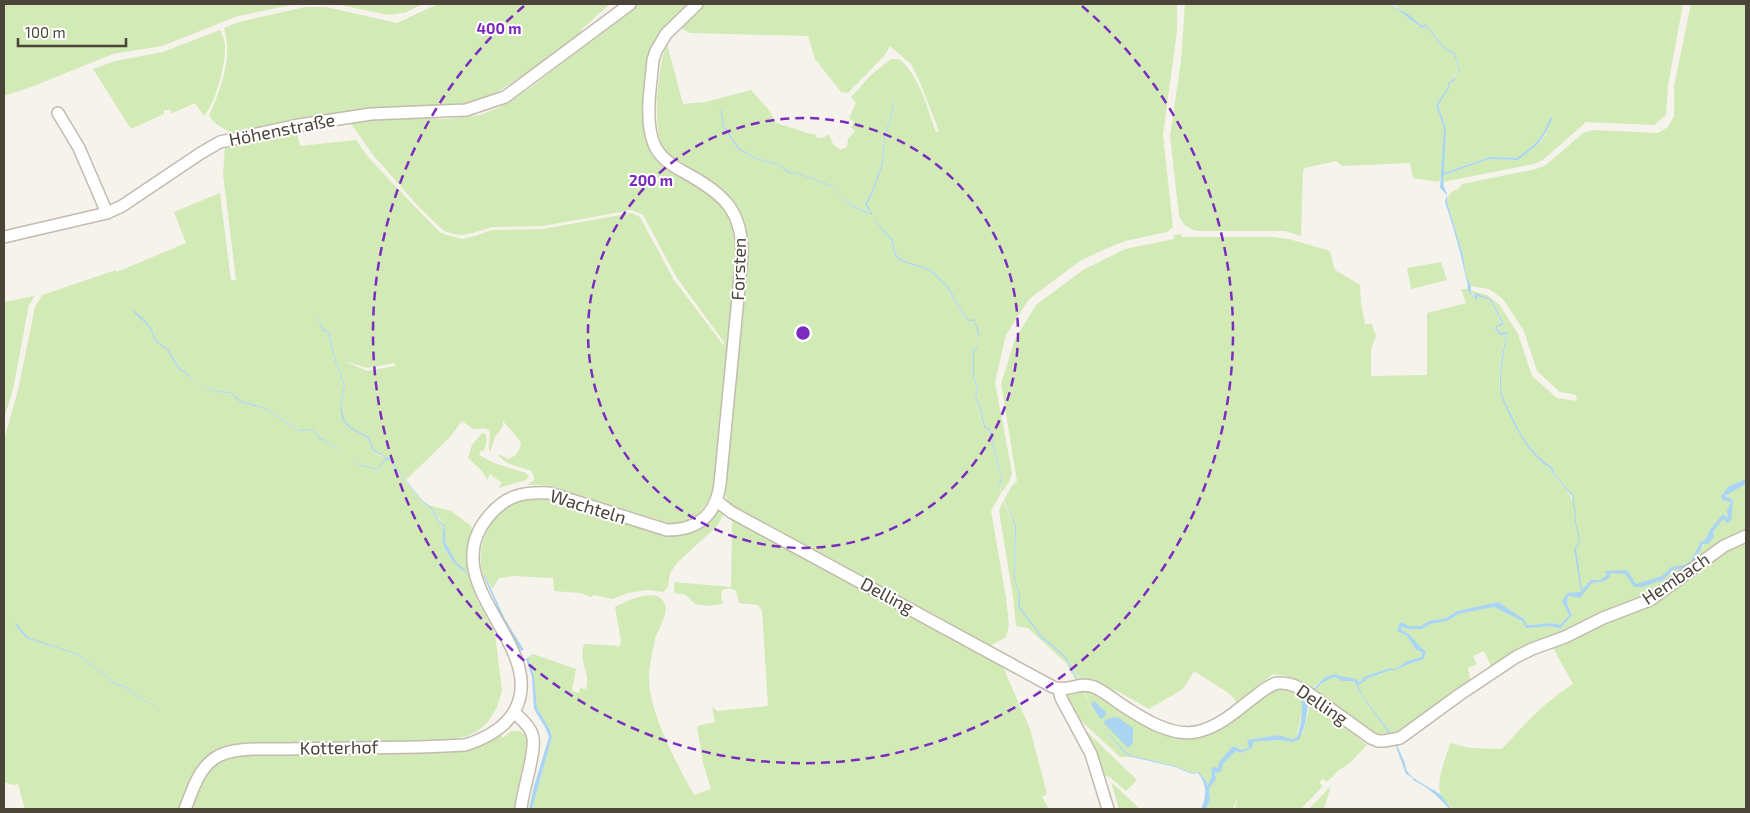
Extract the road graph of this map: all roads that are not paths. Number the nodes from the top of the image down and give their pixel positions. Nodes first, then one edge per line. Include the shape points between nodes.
1 (630, 4) edge
2 (697, 4) edge
3 (58, 113) dead end
4 (107, 213) junction
5 (4, 237) edge
6 (716, 501) junction
7 (1746, 536) edge
8 (1549, 643) joint
9 (1060, 689) junction
10 (515, 712) junction
11 (185, 809) edge
12 (521, 809) edge
13 (1108, 809) edge

1 - 4 street, Höhenstraße via 505,97 466,110 371,114 220,142
2 - 6 street, Forsten via 666,34 656,51 649,122 651,138 659,154 722,197 734,213 741,232 742,256
3 - 4 street via 79,148
4 - 5 street, Höhenstraße
6 - 9 street, Delling via 1045,684
6 - 10 street, Wachteln via 700,522 680,530 667,530 549,494 516,495 494,509 474,543 473,561 481,594 516,658 521,691
7 - 8 street, Hembach via 1724,546 1650,600
8 - 9 street, Delling via 1507,663 1407,733 1396,739 1378,741 1298,686 1288,683 1266,688 1230,716 1193,733 1164,728 1092,686 1082,684
9 - 13 street via 1061,698 1091,754
10 - 11 street, Kotterhof via 497,731 465,745 228,752 206,766
10 - 12 street via 534,736

